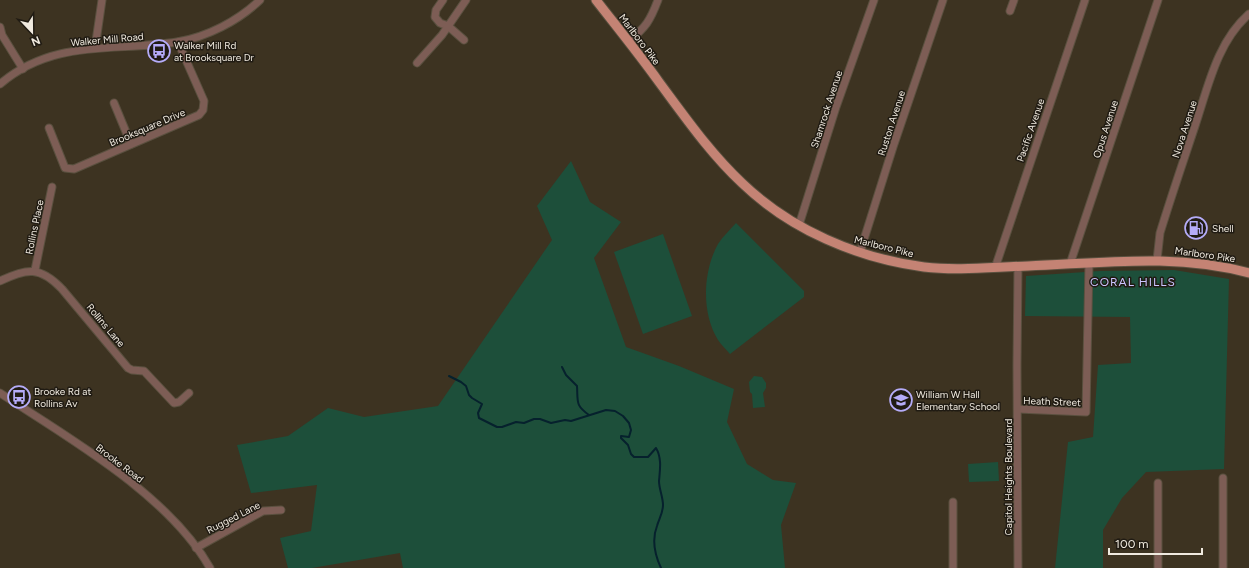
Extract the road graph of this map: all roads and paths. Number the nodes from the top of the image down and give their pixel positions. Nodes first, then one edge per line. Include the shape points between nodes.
1 (102, 0) edge
2 (260, 0) edge
3 (443, 0) edge
4 (466, 0) edge
5 (596, 0) edge
6 (658, 0) edge
7 (874, 0) edge
8 (943, 0) edge
9 (1014, 0) edge
10 (1085, 0) edge
11 (1158, 0) edge
12 (1010, 11) dead end
13 (1249, 14) edge
14 (448, 26) junction
15 (0, 27) edge
16 (464, 40) dead end
17 (629, 41) junction
18 (178, 42) junction
19 (95, 48) junction
20 (417, 63) dead end
21 (22, 69) junction
22 (0, 84) edge
23 (114, 103) dead end
24 (49, 128) dead end
25 (131, 144) junction
26 (52, 187) dead end
27 (799, 225) junction
28 (860, 252) junction
29 (1157, 260) junction
30 (1089, 263) junction
31 (1070, 264) junction
32 (1018, 266) junction
33 (994, 268) junction
34 (35, 270) junction
35 (1249, 273) edge
36 (0, 281) edge
37 (0, 393) edge
38 (189, 393) dead end
39 (1018, 410) junction
40 (1223, 478) dead end
41 (1158, 483) dead end
42 (953, 502) dead end
43 (280, 510) dead end
44 (196, 548) junction
45 (210, 568) edge
46 (953, 568) edge
47 (1018, 568) edge
48 (1158, 568) edge
49 (1223, 568) edge

1 - 19 street
2 - 18 street, Walker Mill Road via 229,22
3 - 14 street via 436,10 435,17 440,23
4 - 14 street
5 - 17 main road, Marlboro Pike
6 - 17 street via 648,23
7 - 27 street, Shamrock Avenue via 836,107
8 - 28 street, Ruston Avenue
9 - 12 street
10 - 33 street, Pacific Avenue
11 - 31 street, Opus Avenue
13 - 29 street, Nova Avenue via 1231,34 1215,68 1160,233
14 - 16 street
14 - 20 street
15 - 21 street
17 - 27 main road, Marlboro Pike via 724,165 757,196
18 - 19 street, Walker Mill Road
18 - 25 street, Brooksquare Drive via 204,101 203,110 196,117
19 - 21 street, Walker Mill Road via 71,51
21 - 22 street, Walker Mill Road
23 - 25 street
24 - 25 street, Brooksquare Drive via 65,168 69,170
26 - 34 street, Rollins Place
27 - 28 main road, Marlboro Pike
28 - 33 main road, Marlboro Pike via 924,267
29 - 30 main road, Marlboro Pike
29 - 35 main road, Marlboro Pike via 1210,265
30 - 31 main road, Marlboro Pike
30 - 39 street, Heath Street via 1086,412
31 - 32 main road, Marlboro Pike
32 - 33 main road, Marlboro Pike
32 - 39 street, Capitol Heights Boulevard
34 - 36 street
34 - 38 street, Rollins Lane via 57,284 128,368 144,371 174,403
37 - 44 street, Brooke Road via 122,475 157,505
39 - 47 street, Capitol Heights Boulevard
40 - 49 street
41 - 48 street
42 - 46 street
43 - 44 street, Rugged Lane via 263,511
44 - 45 street, Brooke Road

